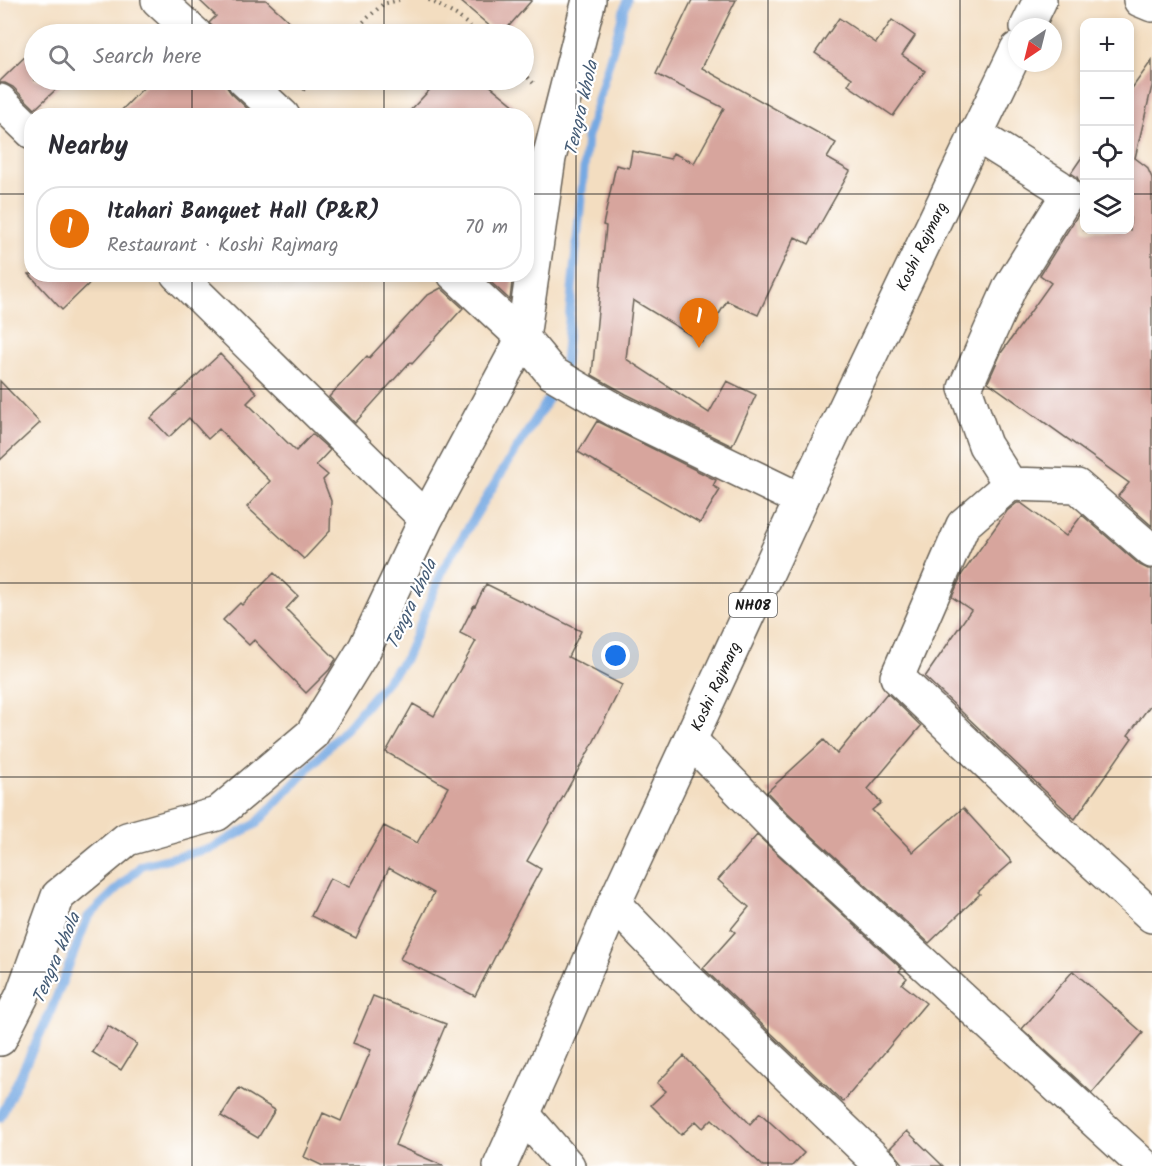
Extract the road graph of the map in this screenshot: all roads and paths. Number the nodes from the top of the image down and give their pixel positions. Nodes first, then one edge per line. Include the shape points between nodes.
1 (158, 0) edge
2 (399, 0) edge
3 (429, 0) edge
4 (589, 0) edge
5 (1040, 0) edge
6 (1140, 0) edge
7 (1152, 5) edge
8 (1032, 18) edge
9 (184, 24) edge
10 (361, 24) edge
11 (467, 24) edge
12 (1008, 67) edge
13 (255, 90) edge
14 (0, 101) edge
15 (274, 108) edge
16 (24, 124) edge
17 (975, 134) junction
18 (534, 262) edge
19 (185, 282) edge
20 (463, 282) edge
21 (531, 282) edge
22 (523, 338) junction
23 (1010, 484) junction
24 (801, 500) junction
25 (426, 519) junction
26 (1152, 551) edge
27 (690, 740) junction
28 (614, 904) junction
29 (1152, 916) edge
30 (0, 1039) edge
31 (523, 1114) junction
32 (500, 1166) edge
33 (568, 1166) edge
34 (882, 1166) edge
35 (1144, 1166) edge

1 - 9 street
2 - 10 path via 383,4
3 - 11 path
4 - 18 street via 549,159
5 - 8 street
6 - 7 street
12 - 17 street, Koshi Rajmarg / NH08
13 - 15 street
14 - 16 street
17 - 23 street via 1065,191 1065,199 1010,287 965,388 985,445
17 - 24 street, Koshi Rajmarg / NH08
19 - 25 street
20 - 22 street
21 - 22 street
22 - 24 street via 552,373 617,411
22 - 25 street
23 - 26 street via 1077,486
23 - 29 street via 963,525 897,677
24 - 27 street, Koshi Rajmarg / NH08
25 - 30 street via 365,648 312,734 217,814 127,839 58,896 22,996
27 - 28 street, Koshi Rajmarg / NH08
27 - 35 street via 775,827
28 - 31 street, Koshi Rajmarg / NH08
28 - 34 street
31 - 32 street, Koshi Rajmarg / NH08
31 - 33 street

